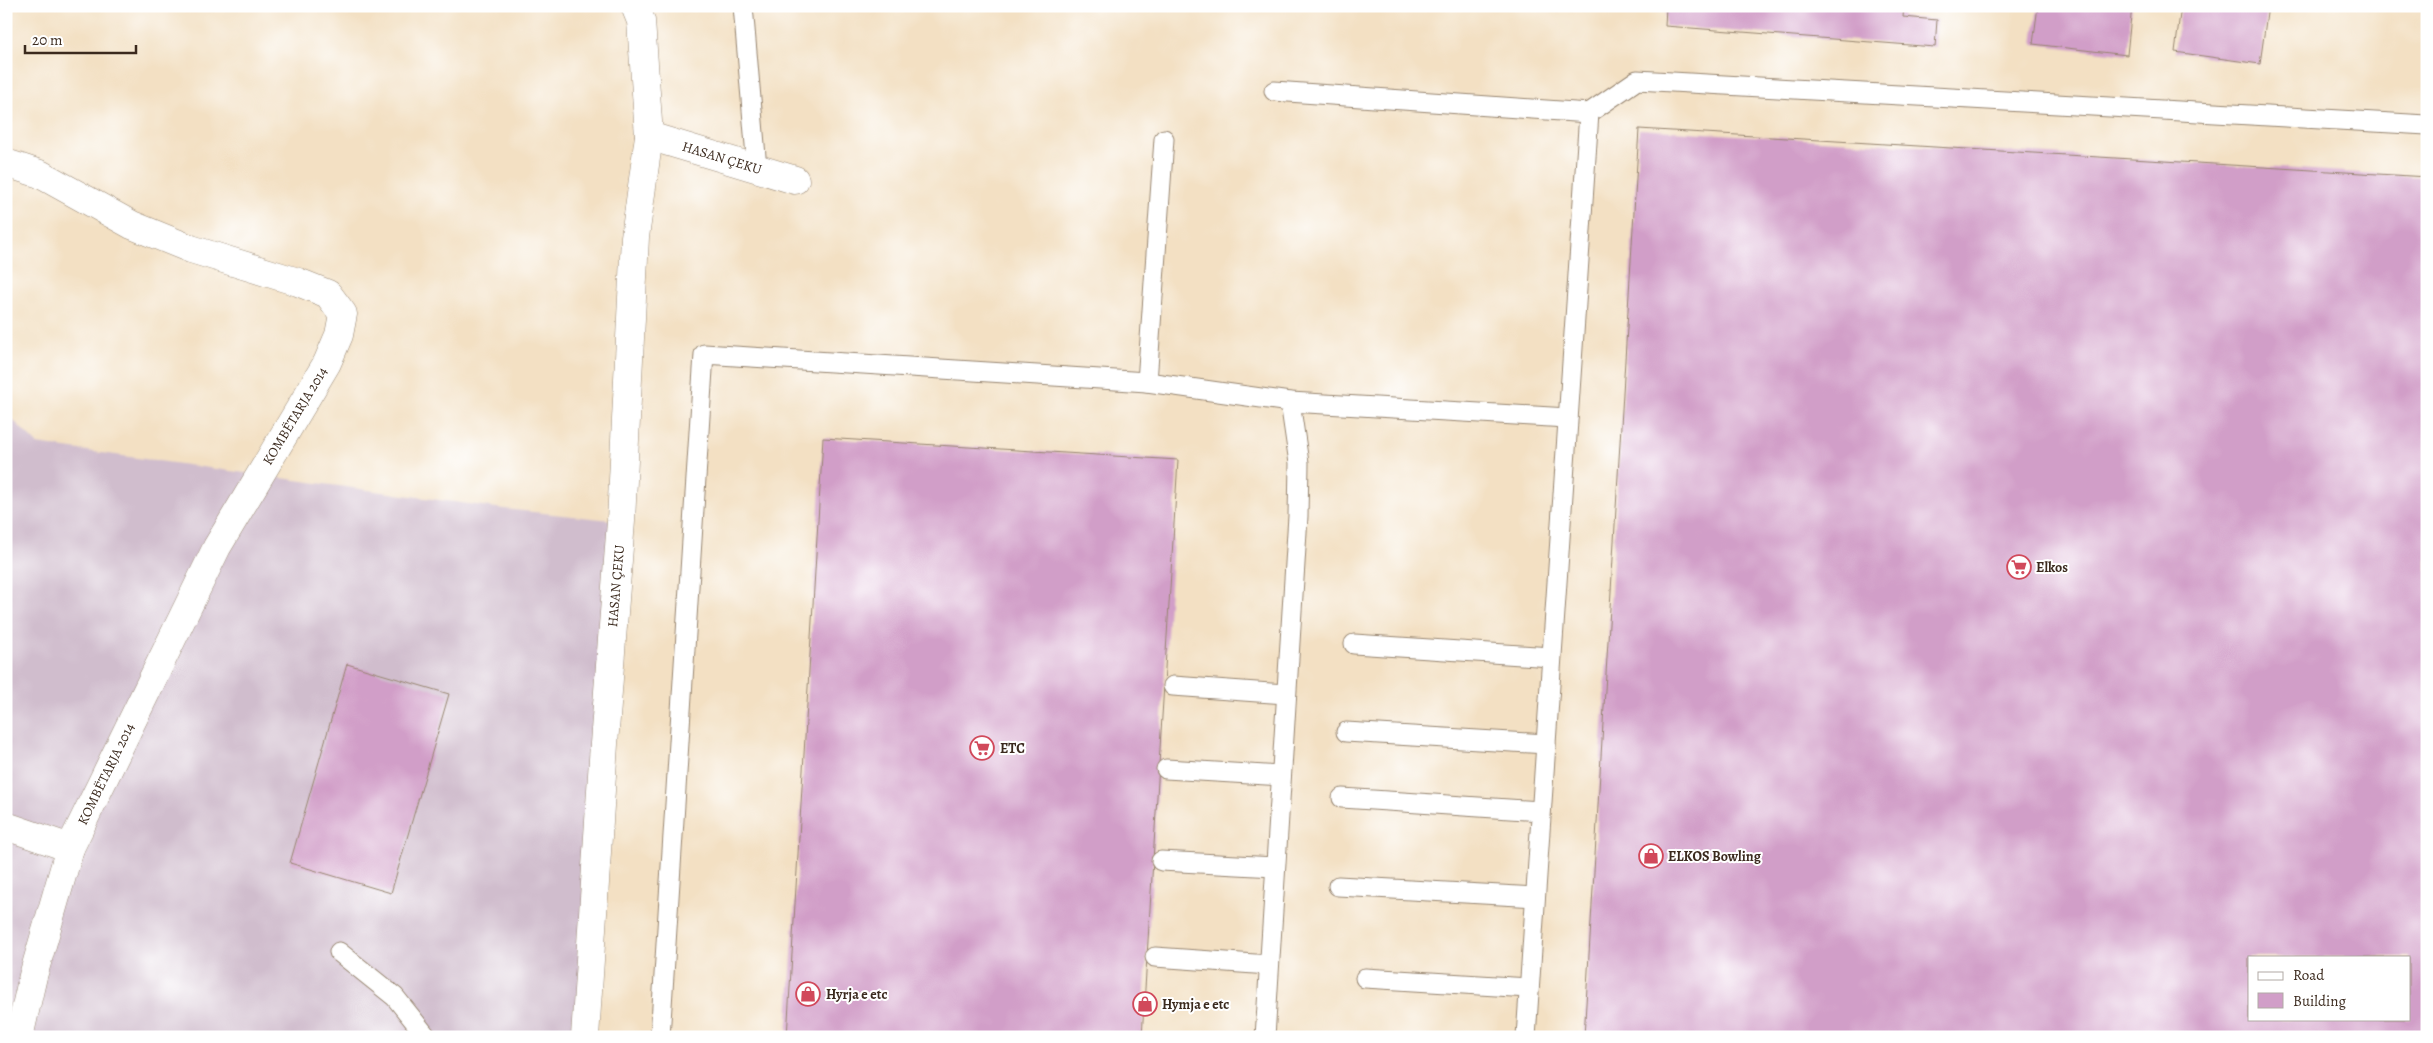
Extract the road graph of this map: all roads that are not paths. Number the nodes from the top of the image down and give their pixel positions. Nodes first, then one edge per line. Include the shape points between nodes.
1 (635, 6) edge
2 (743, 6) edge
3 (1274, 91) dead end
4 (1588, 113) junction
5 (2427, 125) edge
6 (650, 136) junction
7 (1164, 139) dead end
8 (6, 163) edge
9 (757, 168) junction
10 (795, 180) dead end
11 (1147, 382) junction
12 (1290, 402) junction
13 (1568, 418) junction
14 (1354, 644) dead end
15 (1552, 657) junction
16 (1173, 686) dead end
17 (1286, 694) junction
18 (1346, 732) dead end
19 (1546, 744) junction
20 (1166, 769) dead end
21 (1281, 776) junction
22 (1342, 798) dead end
23 (1541, 811) junction
24 (6, 826) edge
25 (70, 848) junction
26 (1161, 861) dead end
27 (1275, 867) junction
28 (1338, 886) dead end
29 (1535, 897) junction
30 (339, 952) dead end
31 (1156, 957) dead end
32 (1269, 965) junction
33 (1365, 978) dead end
34 (1529, 988) junction
35 (19, 1037) edge
36 (427, 1037) edge
37 (585, 1037) edge
38 (660, 1037) edge
39 (1265, 1037) edge
40 (1526, 1037) edge

1 - 6 street, HASAN ÇEKU via 640,21
2 - 9 lane
3 - 4 lane
4 - 5 lane via 1637,80
4 - 13 lane
6 - 9 street, HASAN ÇEKU
6 - 37 street, HASAN ÇEKU via 634,237 621,521
7 - 11 lane
8 - 25 street, KOMBËTARJA 2014 via 40,174 132,225 191,249 328,294 342,314 339,335 326,363 217,547
9 - 10 street, HASAN ÇEKU
11 - 12 lane
11 - 38 lane via 704,354
12 - 13 lane
12 - 17 lane via 1299,463
13 - 15 lane
14 - 15 lane
15 - 19 lane
16 - 17 lane
17 - 21 lane
18 - 19 lane
19 - 23 lane
20 - 21 lane
21 - 27 lane
22 - 23 lane
23 - 29 lane
24 - 25 street
25 - 35 street, KOMBËTARJA 2014
26 - 27 lane
27 - 32 lane
28 - 29 lane
29 - 34 lane
30 - 36 lane via 395,997
31 - 32 lane
32 - 39 lane
33 - 34 lane
34 - 40 lane

